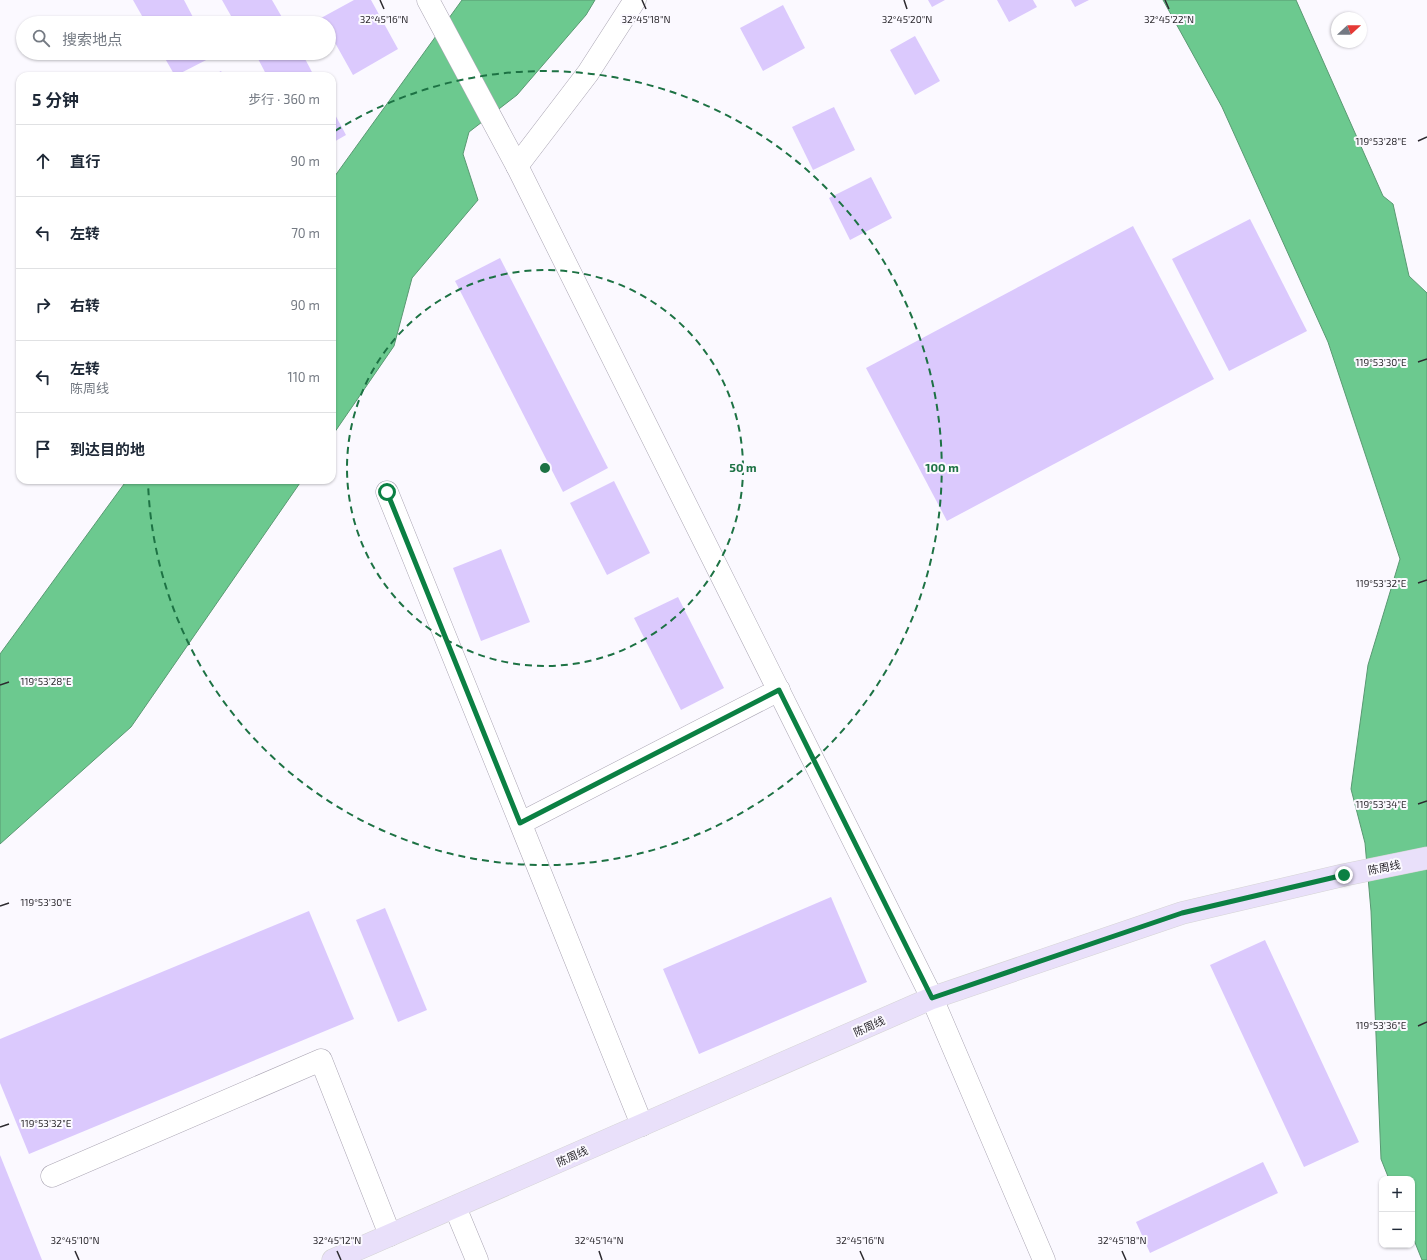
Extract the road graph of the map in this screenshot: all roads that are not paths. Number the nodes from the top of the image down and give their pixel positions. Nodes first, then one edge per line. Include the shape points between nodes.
1 (635, 0) edge
2 (430, 4) edge
3 (517, 166) junction
4 (387, 492) dead end
5 (779, 690) junction
6 (520, 823) junction
7 (1427, 858) edge
8 (932, 998) junction
9 (642, 1125) junction
10 (52, 1176) dead end
11 (455, 1207) junction
12 (390, 1235) junction
13 (333, 1260) edge
14 (478, 1260) edge
15 (1044, 1260) edge

1 - 3 street via 588,73
2 - 3 street
3 - 5 street
4 - 6 street
5 - 6 street
5 - 8 street
6 - 9 street
7 - 8 main road, 陈周线 via 1182,913
8 - 9 main road, 陈周线
8 - 15 street
9 - 11 main road, 陈周线
10 - 12 street via 321,1060
11 - 12 main road, 陈周线
11 - 14 street
12 - 13 main road, 陈周线

